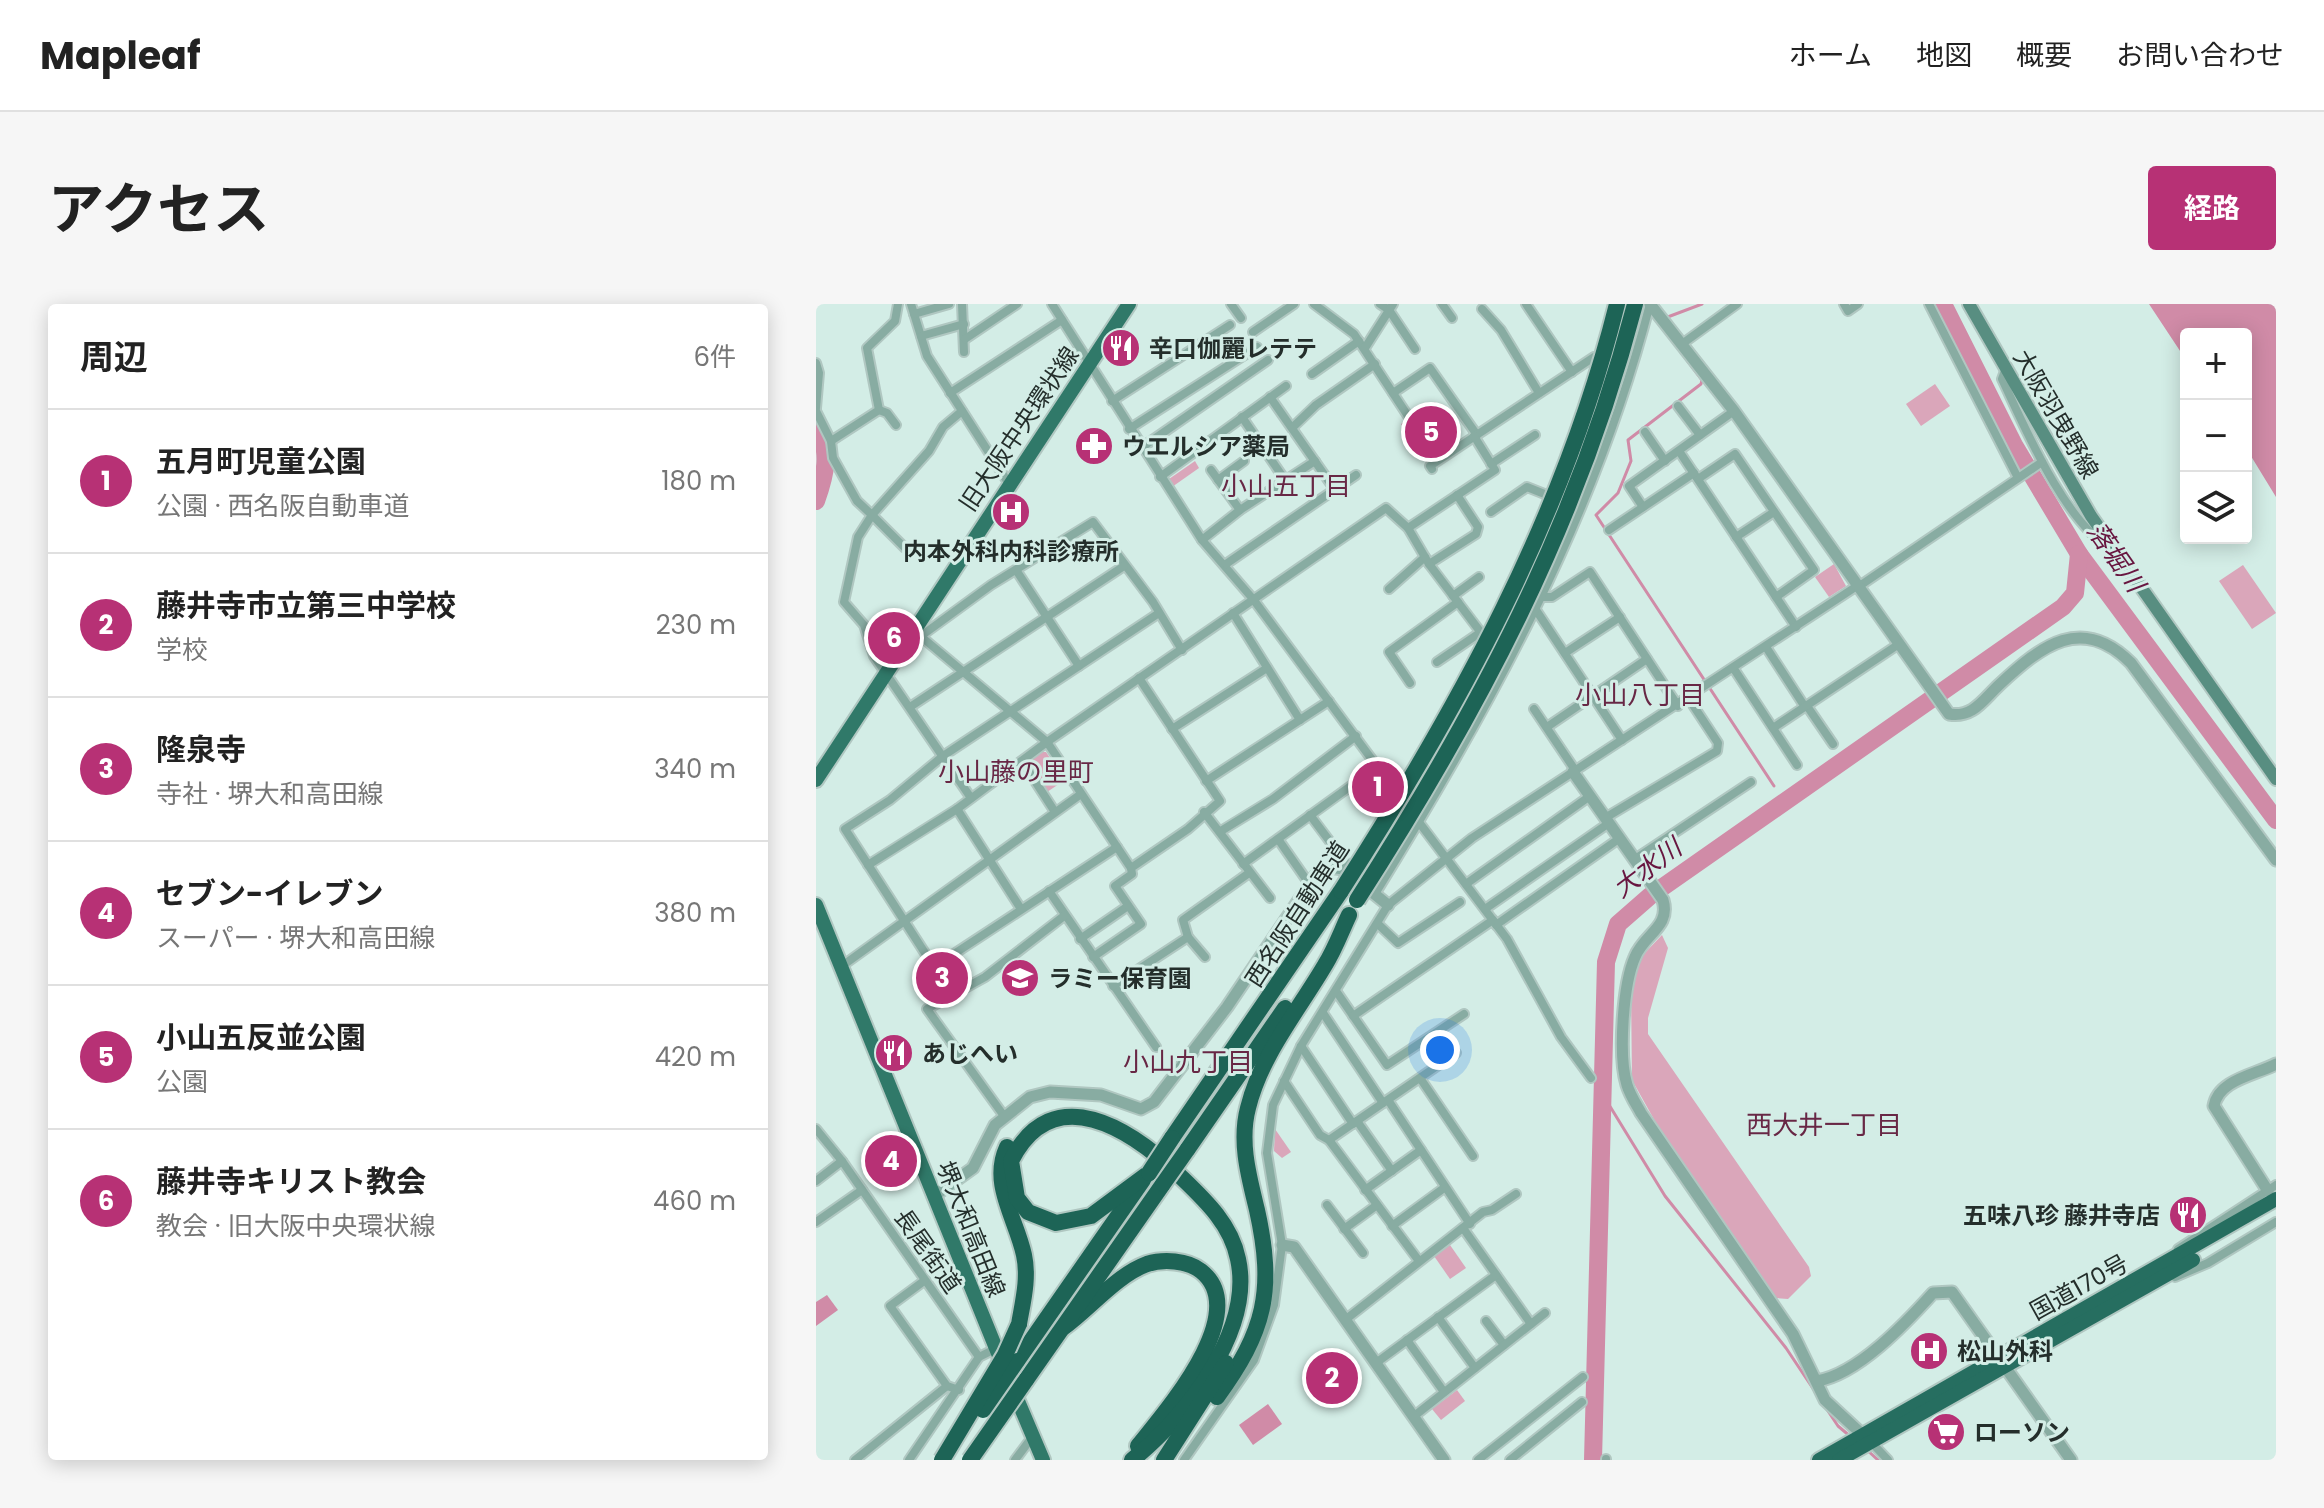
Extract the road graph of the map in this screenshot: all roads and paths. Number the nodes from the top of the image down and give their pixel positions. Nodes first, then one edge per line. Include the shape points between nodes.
1 (898, 304) edge
2 (911, 304) edge
3 (949, 304) edge
4 (962, 304) edge
5 (1017, 304) edge
6 (1052, 304) edge
7 (1129, 304) edge
8 (1231, 304) edge
9 (1294, 304) edge
10 (1314, 304) edge
11 (1380, 304) edge
12 (1442, 304) edge
13 (1526, 304) edge
14 (1608, 304) edge
15 (1617, 304) edge
16 (1635, 304) edge
17 (1650, 304) edge
18 (1737, 304) edge
19 (1844, 304) edge
20 (1858, 304) edge
21 (1929, 304) edge
22 (1969, 304) edge
23 (1391, 307) edge
24 (1482, 309) dead end
25 (914, 314) junction
26 (1241, 318) dead end
27 (1452, 318) dead end
28 (1062, 320) junction
29 (964, 324) junction
30 (1230, 325) dead end
31 (1253, 332) dead end
32 (921, 336) junction
33 (965, 339) junction
34 (1682, 344) junction
35 (1362, 345) junction
36 (1257, 347) dead end
37 (1415, 349) dead end
38 (964, 352) dead end
39 (1594, 357) junction
40 (1268, 360) dead end
41 (816, 363) edge
42 (1089, 364) junction
43 (1375, 364) junction
44 (2005, 371) junction
45 (1572, 372) junction
46 (1312, 374) dead end
47 (1286, 386) dead end
48 (950, 393) junction
49 (1393, 393) junction
50 (1539, 393) junction
51 (1270, 397) junction
52 (1112, 401) junction
53 (1678, 406) dead end
54 (816, 410) edge
55 (879, 410) junction
56 (962, 411) junction
57 (1734, 411) junction
58 (1408, 416) dead end
59 (1242, 417) junction
60 (896, 425) dead end
61 (1292, 428) junction
62 (1129, 429) junction
63 (1645, 432) dead end
64 (1476, 435) junction
65 (1535, 435) dead end
66 (1700, 435) junction
67 (831, 441) junction
68 (1141, 448) junction
69 (1679, 451) junction
70 (1244, 461) dead end
71 (1315, 461) junction
72 (1665, 461) junction
73 (1491, 464) junction
74 (2039, 464) junction
75 (1432, 469) dead end
76 (1211, 470) dead end
77 (1356, 475) dead end
78 (1696, 476) junction
79 (1160, 477) junction
80 (2019, 477) junction
81 (1218, 480) junction
82 (1285, 480) junction
83 (1009, 484) junction
84 (1335, 490) junction
85 (1457, 495) junction
86 (1547, 495) junction
87 (1643, 507) junction
88 (1240, 510) junction
89 (1491, 512) dead end
90 (1774, 512) junction
91 (872, 515) junction
92 (1408, 528) junction
93 (1609, 530) dead end
94 (1736, 537) junction
95 (1202, 540) junction
96 (905, 548) dead end
97 (2115, 552) junction
98 (1427, 560) junction
99 (1226, 564) junction
100 (1124, 566) junction
101 (1016, 570) junction
102 (1479, 577) dead end
103 (1858, 586) junction
104 (1389, 589) dead end
105 (1543, 597) junction
106 (1776, 597) junction
107 (1253, 599) junction
108 (1455, 599) junction
109 (1536, 610) junction
110 (1159, 613) junction
111 (1233, 613) junction
112 (1046, 616) junction
113 (1620, 617) junction
114 (1796, 627) junction
115 (1482, 633) junction
116 (918, 634) junction
117 (1899, 644) junction
118 (1766, 647) junction
119 (1182, 650) junction
120 (1565, 653) junction
121 (1647, 659) junction
122 (1437, 662) dead end
123 (1079, 666) junction
124 (1267, 668) junction
125 (1734, 669) junction
126 (964, 672) junction
127 (888, 673) junction
128 (1139, 678) junction
129 (1410, 683) dead end
130 (1593, 696) junction
131 (1689, 699) junction
132 (1329, 701) junction
133 (1678, 706) junction
134 (1806, 706) junction
135 (910, 707) junction
136 (1534, 709) dead end
137 (1010, 711) junction
138 (1300, 720) junction
139 (1547, 727) junction
140 (1773, 728) junction
141 (1172, 729) junction
142 (1356, 736) junction
143 (1622, 740) junction
144 (1047, 742) junction
145 (1833, 744) dead end
146 (943, 756) junction
147 (1022, 761) junction
148 (1797, 765) dead end
149 (1377, 767) junction
150 (1574, 771) junction
151 (2276, 779) edge
152 (816, 780) edge
153 (1206, 781) junction
154 (1751, 782) dead end
155 (1395, 790) junction
156 (1081, 794) junction
157 (1590, 796) junction
158 (971, 798) junction
159 (957, 809) junction
160 (1055, 812) junction
161 (1204, 812) junction
162 (1310, 815) junction
163 (1607, 820) junction
164 (1419, 822) junction
165 (1221, 831) junction
166 (1620, 838) junction
167 (1278, 839) junction
168 (1117, 847) junction
169 (1446, 856) junction
170 (1635, 859) junction
171 (989, 860) junction
172 (2276, 860) edge
173 (1243, 864) junction
174 (868, 865) junction
175 (1131, 868) junction
176 (1348, 869) junction
177 (1249, 873) junction
178 (1466, 884) junction
179 (1310, 885) junction
180 (1049, 891) junction
181 (1375, 894) junction
182 (1270, 898) dead end
183 (1460, 902) dead end
184 (816, 905) edge
185 (1388, 905) junction
186 (1128, 906) junction
187 (1021, 909) junction
188 (1485, 909) junction
189 (1349, 915) junction
190 (1064, 916) junction
191 (904, 920) junction
192 (1494, 922) junction
193 (1378, 924) junction
194 (1188, 937) junction
195 (1080, 939) junction
196 (1093, 957) junction
197 (1205, 957) dead end
198 (842, 966) junction
199 (1113, 986) junction
200 (1336, 991) junction
201 (1323, 1013) junction
202 (1464, 1014) dead end
203 (1353, 1016) junction
204 (1301, 1046) junction
205 (1156, 1047) dead end
206 (1456, 1053) dead end
207 (2276, 1064) edge
208 (1420, 1078) junction
209 (1591, 1078) dead end
210 (1284, 1081) junction
211 (1386, 1101) junction
212 (1004, 1116) junction
213 (1355, 1122) junction
214 (816, 1129) edge
215 (1329, 1140) junction
216 (1421, 1150) junction
217 (1473, 1156) dead end
218 (842, 1161) junction
219 (1392, 1171) junction
220 (1149, 1173) junction
221 (816, 1181) edge
222 (1444, 1188) junction
223 (862, 1190) junction
224 (1365, 1190) junction
225 (2273, 1192) edge
226 (1516, 1194) dead end
227 (934, 1196) junction
228 (1327, 1205) dead end
229 (1377, 1205) junction
230 (2276, 1211) edge
231 (816, 1222) edge
232 (2276, 1222) edge
233 (1392, 1226) junction
234 (1466, 1226) junction
235 (1344, 1229) junction
236 (1282, 1245) junction
237 (1363, 1253) dead end
238 (1419, 1261) junction
239 (1496, 1275) junction
240 (924, 1281) junction
241 (2132, 1295) junction
242 (1545, 1313) dead end
243 (1438, 1317) junction
244 (1345, 1320) junction
245 (1486, 1321) dead end
246 (1531, 1324) junction
247 (1064, 1327) junction
248 (1407, 1340) junction
249 (1504, 1345) junction
250 (995, 1349) junction
251 (979, 1357) junction
252 (2003, 1362) junction
253 (1376, 1363) junction
254 (1475, 1368) junction
255 (1583, 1377) dead end
256 (1817, 1381) junction
257 (947, 1386) junction
258 (959, 1390) junction
259 (1444, 1392) junction
260 (1582, 1402) dead end
261 (1413, 1417) junction
262 (1033, 1436) junction
263 (1866, 1439) junction
264 (855, 1460) edge
265 (909, 1460) edge
266 (942, 1460) edge
267 (948, 1460) edge
268 (970, 1460) edge
269 (1015, 1460) edge
270 (1036, 1460) edge
271 (1043, 1460) edge
272 (1130, 1460) edge
273 (1165, 1460) edge
274 (1184, 1460) edge
275 (1444, 1460) edge
276 (1478, 1460) edge
277 (1510, 1460) edge
278 (1819, 1460) edge
279 (1839, 1460) edge
280 (1888, 1460) edge
281 (2071, 1460) edge

1 - 55 street via 895,321 867,348
2 - 25 street
3 - 25 street
4 - 29 street
5 - 33 street
6 - 28 street
7 - 42 main road, 旧大阪中央環状線
8 - 26 street
9 - 31 street
10 - 35 street
11 - 23 street
12 - 27 street
13 - 45 street
14 - 39 street
15 - 220 highway, 西名阪自動車道, bridge via 1567,466 1474,671 1341,891
16 - 189 highway, 西名阪自動車道, bridge via 1578,488 1525,609 1428,790
17 - 34 street
17 - 105 street via 1633,371
18 - 34 street
19 - 20 street via 1848,311
21 - 80 street
22 - 44 main road, 大阪羽曳野線
23 - 35 street
23 - 37 street
24 - 50 street
25 - 32 street
28 - 42 street
28 - 48 street
29 - 32 street
29 - 33 street
30 - 52 street
32 - 48 street
33 - 38 street
34 - 57 street
35 - 43 street
35 - 46 street
36 - 62 street
39 - 45 street
39 - 86 street
40 - 68 street
41 - 54 street
42 - 52 street
42 - 83 main road, 旧大阪中央環状線
43 - 49 street
43 - 61 street
44 - 74 street via 2002,379
44 - 97 main road, 大阪羽曳野線
45 - 50 street
47 - 51 street
48 - 56 street
49 - 58 street
49 - 64 street via 1430,368
50 - 64 street
51 - 59 street
51 - 61 street
52 - 62 street
53 - 66 street
54 - 67 street
55 - 60 street
55 - 67 street
56 - 83 street
56 - 91 street
57 - 66 street
57 - 103 street
59 - 79 street
59 - 82 street
61 - 71 street
62 - 68 street
63 - 72 street
64 - 73 street
64 - 75 street
65 - 73 street
66 - 69 street
67 - 91 street via 833,458 857,501
68 - 79 street
69 - 72 street
69 - 78 street
70 - 81 street
71 - 82 street
71 - 84 street
72 - 87 street via 1629,486
73 - 85 street via 1495,470
74 - 80 street
74 - 97 street via 2091,534
76 - 81 street
77 - 84 street
78 - 87 street
78 - 90 street via 1735,454
78 - 94 street
79 - 95 street
80 - 103 street
81 - 88 street
82 - 88 street
83 - 116 main road, 旧大阪中央環状線
84 - 99 street
85 - 92 street
85 - 98 street via 1478,527 1476,534
86 - 89 street via 1527,487
86 - 115 street
87 - 93 street
88 - 95 street
90 - 94 street
90 - 106 street via 1814,570
91 - 96 street
91 - 127 street via 858,537 844,602 864,625 874,656
92 - 98 street
92 - 107 street via 1386,508
94 - 106 street
95 - 99 street
97 - 151 main road, 大阪羽曳野線
98 - 104 street
98 - 108 street
99 - 107 street
100 - 101 street via 1093,522
100 - 110 street
100 - 112 street
101 - 112 street
101 - 116 street
102 - 108 street
103 - 114 street
103 - 117 street
105 - 109 street
105 - 113 street via 1552,597 1590,572
106 - 114 street
107 - 111 street
107 - 132 street
108 - 115 street
108 - 129 street via 1389,652
109 - 120 street
109 - 164 street
110 - 119 street
110 - 123 street
111 - 119 street
111 - 124 street
112 - 123 street
112 - 126 street
113 - 120 street
113 - 121 street
114 - 118 street
115 - 122 street
115 - 155 street
116 - 126 street
116 - 127 main road, 旧大阪中央環状線
117 - 134 street
117 - 172 street via 1940,705 1949,714 1966,714 2056,643 2082,636 2108,642 2131,663
118 - 125 street
118 - 134 street
119 - 128 street
120 - 130 street
121 - 130 street
121 - 133 street
123 - 137 street
124 - 138 street
124 - 141 street
125 - 131 street
125 - 140 street
126 - 135 street
126 - 137 street
127 - 135 street
127 - 152 main road, 旧大阪中央環状線
128 - 141 street
128 - 144 street
130 - 139 street
130 - 143 street
131 - 133 street
131 - 163 street via 1718,743 1717,751
132 - 138 street
132 - 142 street
133 - 143 street
134 - 140 street
134 - 145 street
135 - 146 street
136 - 139 street
137 - 144 street
137 - 146 street
138 - 153 street
139 - 150 street
140 - 148 street
141 - 153 street
142 - 149 street
142 - 165 street
143 - 150 street
144 - 147 street
144 - 156 street
146 - 158 street
146 - 174 street via 845,829
147 - 158 street
147 - 160 street
149 - 155 street
149 - 162 street
150 - 157 street
150 - 169 street
153 - 161 street via 1220,801
154 - 170 street
155 - 164 street
155 - 176 street
156 - 160 street
156 - 168 street
157 - 163 street
157 - 178 street
158 - 159 street
159 - 171 street
159 - 174 street
160 - 171 street
161 - 165 street
161 - 175 street
162 - 167 street
162 - 176 street
163 - 166 street
163 - 188 street
164 - 169 street
164 - 181 street
165 - 173 street
166 - 170 street
166 - 192 street
167 - 173 street
167 - 179 street
168 - 175 street
168 - 180 street
169 - 178 street
169 - 185 street
170 - 256 street via 1661,897 1666,917 1640,947 1627,983 1627,1086 1793,1334
171 - 187 street
171 - 191 street
173 - 177 street
174 - 191 street
175 - 186 street via 1132,874 1115,886
176 - 179 street via 1323,871
176 - 181 street
177 - 182 street
177 - 194 street via 1183,920
178 - 188 street
179 - 212 street via 1227,1007 1148,1107 1101,1095 1050,1092 1030,1097
180 - 187 street
180 - 190 street
181 - 185 street
183 - 193 street via 1398,943
184 - 198 main road, 堺大和高田線
185 - 193 street
186 - 195 street
186 - 196 street via 1141,924
187 - 191 street via 934,967
188 - 192 street
189 - 247 highway, 西名阪自動車道, bridge
189 - 273 highway via 1327,962 1275,1043 1247,1110 1246,1168 1265,1261 1259,1329 1243,1362 1178,1451
190 - 195 street
190 - 212 street via 985,977 927,1009
191 - 198 street
192 - 203 street
192 - 209 street
193 - 200 street
194 - 197 street
194 - 199 street
195 - 196 street
196 - 199 street
198 - 227 main road, 堺大和高田線
199 - 205 street
200 - 201 street
200 - 203 street
201 - 204 street
201 - 211 street
202 - 203 street via 1387,1065
204 - 210 street
204 - 213 street
206 - 208 street
207 - 225 street via 2228,1085 2215,1097 2214,1106
208 - 211 street
208 - 217 street
210 - 215 street via 1320,1135
210 - 236 street via 1273,1105 1267,1153
211 - 213 street
211 - 216 street
212 - 227 street via 973,1168
213 - 215 street
213 - 219 street
214 - 218 street, 長尾街道
215 - 224 street
216 - 219 street
216 - 222 street
218 - 221 street
218 - 223 street, 長尾街道
219 - 224 street
220 - 267 highway, 西名阪自動車道, bridge
220 - 272 highway via 1091,1216 1056,1223 1028,1212 1017,1198 1011,1161 1033,1129 1051,1120 1071,1117 1112,1125 1165,1162 1206,1201 1231,1237 1239,1261 1239,1305 1218,1359 1162,1436
222 - 233 street
222 - 234 street
223 - 231 street
223 - 240 street, 長尾街道
224 - 229 street
225 - 252 highway, 国道170号
226 - 234 street
227 - 250 main road, 堺大和高田線
228 - 235 street
229 - 233 street
229 - 235 street
230 - 241 highway, 国道170号
232 - 241 street via 2208,1263
233 - 238 street
234 - 238 street
234 - 239 street
235 - 237 street
236 - 244 street via 1294,1247
236 - 274 street via 1264,1338 1238,1385
238 - 244 street
239 - 243 street
239 - 246 street
240 - 251 street, 長尾街道
240 - 257 street via 890,1306
241 - 252 highway, 国道170号
242 - 246 street
243 - 248 street
243 - 254 street
244 - 253 street
245 - 249 street
246 - 249 street
247 - 268 highway, 西名阪自動車道, bridge
247 - 272 highway via 1149,1263 1186,1264 1202,1271 1213,1288 1219,1307 1216,1327 1192,1372
248 - 253 street
248 - 259 street
249 - 254 street
250 - 251 street
250 - 262 main road, 堺大和高田線
251 - 258 street
252 - 256 street via 1959,1299 1952,1292 1937,1291 1902,1328 1834,1378
252 - 263 highway, 国道170号
252 - 281 street
253 - 261 street
254 - 259 street
255 - 276 street
256 - 263 street via 1825,1400
257 - 258 street
257 - 264 street
258 - 265 street
259 - 261 street
260 - 277 street
261 - 275 street
262 - 269 street
262 - 270 main road, 堺大和高田線
262 - 271 main road, 堺大和高田線
263 - 278 highway, 国道170号
263 - 279 highway, 国道170号
263 - 280 street
266 - 273 highway, bridge via 1019,1324 1025,1258 1002,1190 1002,1156 1015,1134 1041,1114 1078,1108 1104,1112 1128,1124 1172,1156 1233,1222 1247,1263 1248,1308 1241,1334

